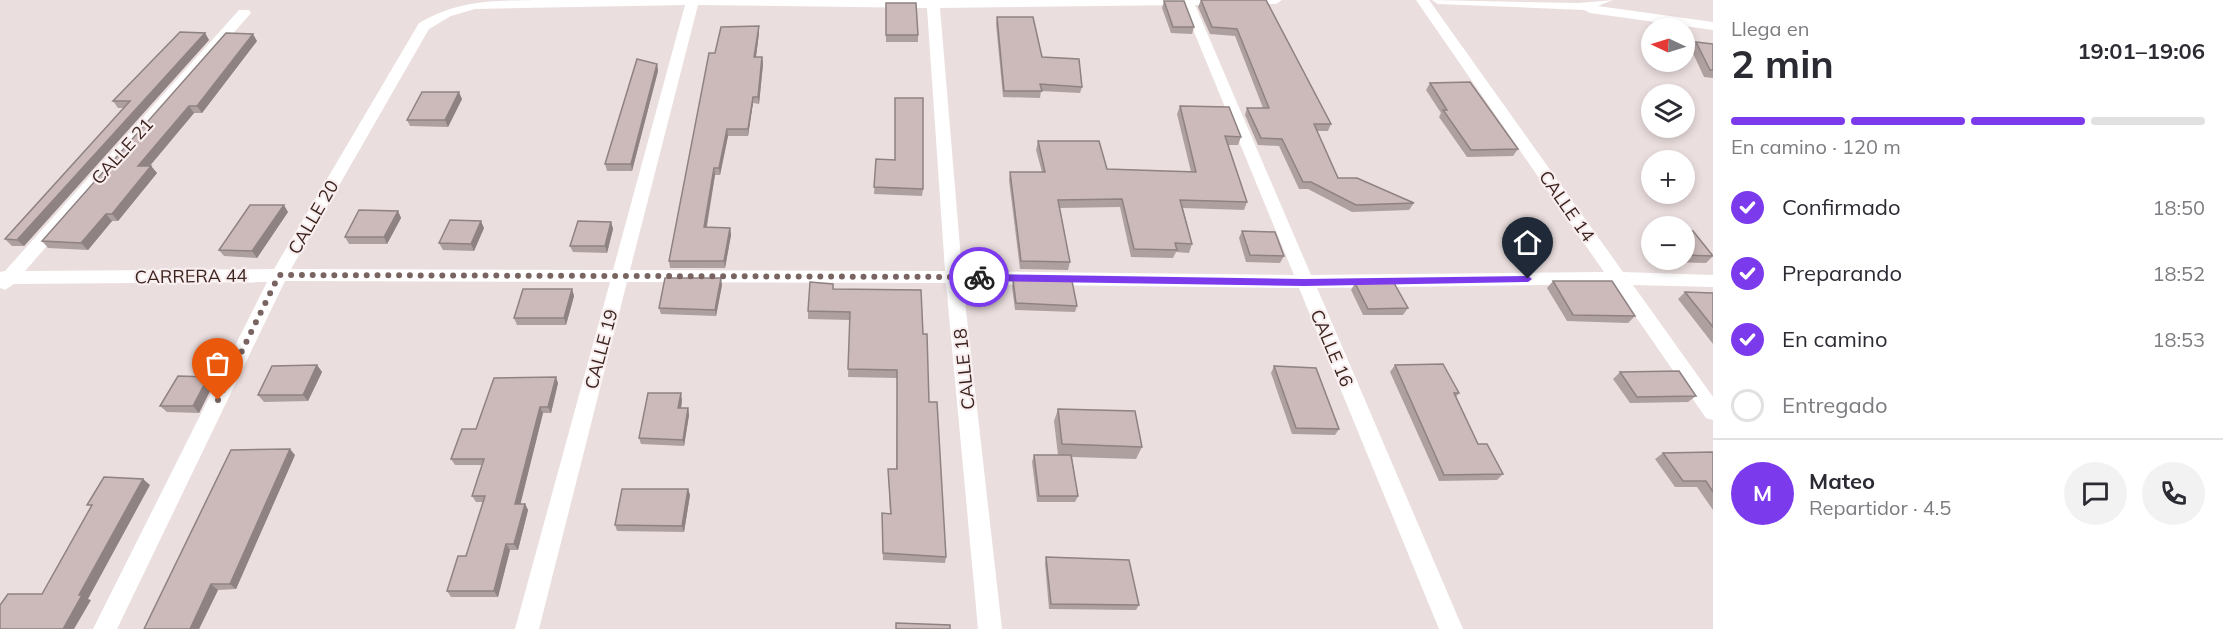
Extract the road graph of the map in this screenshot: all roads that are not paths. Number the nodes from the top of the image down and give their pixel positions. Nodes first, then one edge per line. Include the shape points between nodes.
1 (693, 0) edge
2 (1188, 0) edge
3 (1276, 0) edge
4 (1422, 0) edge
5 (1438, 0) edge
6 (1607, 0) edge
7 (1051, 1) edge
8 (933, 2) edge
9 (1579, 7) junction
10 (244, 13) dead end
11 (1713, 26) edge
12 (279, 275) junction
13 (954, 277) junction
14 (620, 278) junction
15 (1617, 278) junction
16 (1713, 280) edge
17 (3, 282) edge
18 (1304, 282) junction
19 (1713, 412) edge
20 (105, 629) edge
21 (527, 629) edge
22 (990, 629) edge
23 (1451, 629) edge

1 - 8 street, CALLE 20
1 - 12 street, CALLE 20 via 474,5 446,13 424,26
1 - 14 street, CALLE 19
2 - 3 street, CALLE 20
2 - 7 street, CALLE 20
2 - 18 street, CALLE 16
4 - 15 street, CALLE 14
5 - 9 street
6 - 9 street
7 - 8 street, CALLE 20
8 - 13 street, CALLE 18
9 - 11 street
10 - 17 street, CALLE 21
12 - 14 street, CARRERA 44
12 - 17 street, CARRERA 44
12 - 20 street, CALLE 20
13 - 14 street, CARRERA 44
13 - 18 street, CARRERA 44
13 - 22 street, CALLE 18
14 - 21 street, CALLE 19
15 - 16 street, CARRERA 44
15 - 18 street, CARRERA 44
15 - 19 street, CALLE 14
18 - 23 street, CALLE 16

